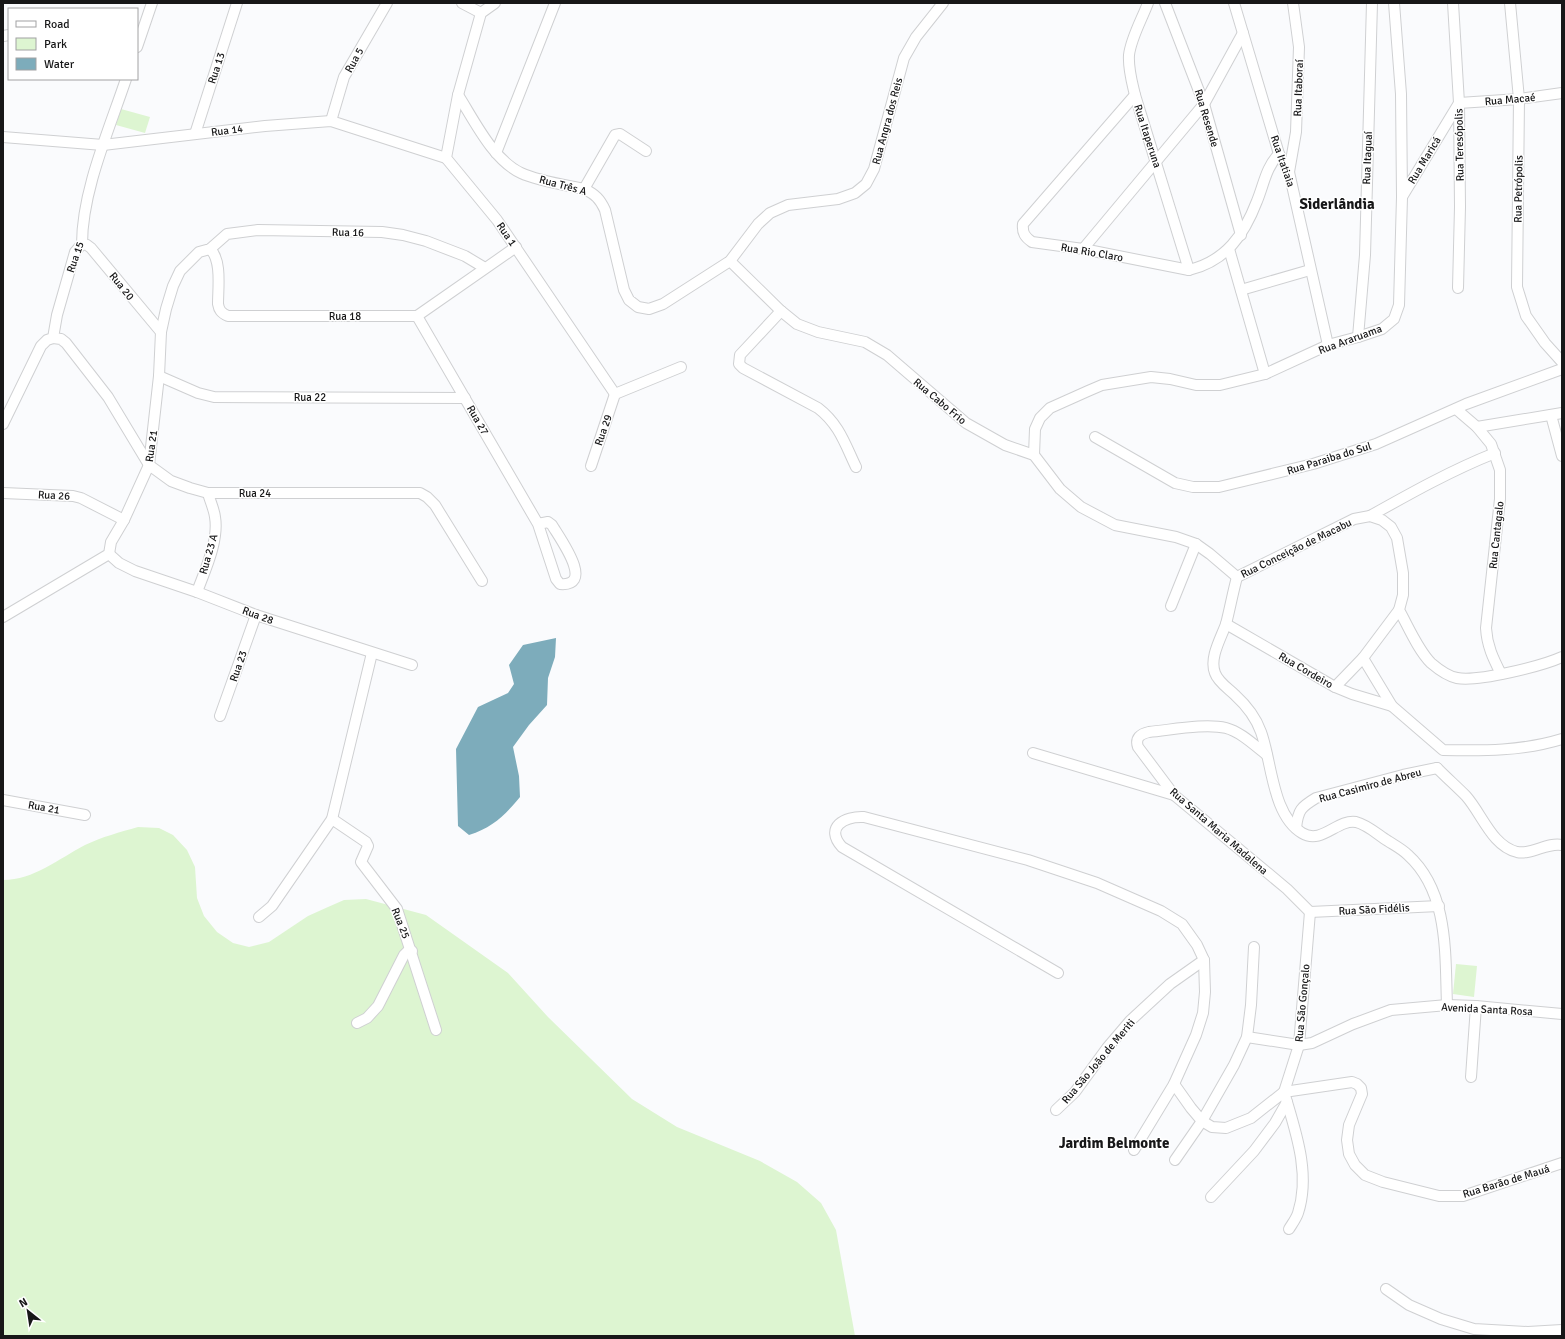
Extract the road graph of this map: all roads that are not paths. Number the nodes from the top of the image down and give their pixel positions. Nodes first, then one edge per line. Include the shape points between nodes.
1 (152, 3) edge
2 (237, 3) edge
3 (387, 3) edge
4 (462, 3) edge
5 (495, 3) edge
6 (554, 3) edge
7 (943, 3) edge
8 (1148, 3) edge
9 (1165, 3) edge
10 (1234, 3) edge
11 (1292, 3) edge
12 (1372, 3) edge
13 (1394, 3) edge
14 (1453, 3) edge
15 (1510, 3) edge
16 (481, 13) junction
17 (1243, 33) junction
18 (138, 44) edge
19 (126, 80) edge
20 (1562, 93) edge
21 (458, 95) junction
22 (1135, 95) junction
23 (1519, 99) junction
24 (1458, 102) junction
25 (1204, 104) junction
26 (331, 121) junction
27 (195, 134) junction
28 (3, 137) edge
29 (103, 145) junction
30 (646, 151) dead end
31 (496, 152) junction
32 (1279, 154) junction
33 (446, 158) junction
34 (1157, 162) junction
35 (1289, 172) junction
36 (584, 189) junction
37 (1402, 197) junction
38 (1241, 235) junction
39 (82, 244) junction
40 (516, 247) junction
41 (210, 249) junction
42 (1083, 249) junction
43 (1229, 249) junction
44 (730, 261) junction
45 (485, 268) junction
46 (1189, 270) junction
47 (1310, 270) junction
48 (1458, 288) dead end
49 (1241, 290) junction
50 (629, 300) joint
51 (781, 311) junction
52 (417, 316) junction
53 (161, 332) junction
54 (1358, 337) junction
55 (54, 338) junction
56 (1328, 346) junction
57 (1562, 362) edge
58 (681, 367) dead end
59 (1562, 369) edge
60 (1265, 374) junction
61 (159, 376) junction
62 (615, 394) junction
63 (465, 398) junction
64 (1456, 409) junction
65 (1562, 413) edge
66 (1551, 415) junction
67 (3, 424) edge
68 (1477, 427) junction
69 (1095, 437) dead end
70 (1495, 452) junction
71 (1034, 455) junction
72 (1562, 456) edge
73 (149, 465) junction
74 (590, 466) dead end
75 (856, 466) dead end
76 (3, 493) edge
77 (208, 493) junction
78 (1370, 516) junction
79 (124, 520) junction
80 (538, 524) junction
81 (1196, 544) junction
82 (109, 554) junction
83 (1237, 577) junction
84 (482, 581) dead end
85 (197, 592) junction
86 (1171, 606) dead end
87 (1399, 610) junction
88 (256, 615) junction
89 (3, 617) edge
90 (1226, 624) junction
91 (372, 653) junction
92 (1562, 657) edge
93 (1363, 658) junction
94 (412, 665) dead end
95 (1500, 674) junction
96 (1335, 687) junction
97 (1392, 706) junction
98 (220, 716) dead end
99 (1562, 739) edge
100 (1443, 750) junction
101 (1033, 753) dead end
102 (1267, 755) junction
103 (1437, 768) junction
104 (1174, 794) junction
105 (3, 800) edge
106 (85, 815) dead end
107 (332, 819) junction
108 (1296, 828) junction
109 (1562, 845) edge
110 (1439, 906) junction
111 (1310, 912) junction
112 (259, 917) dead end
113 (1254, 947) dead end
114 (412, 951) junction
115 (1204, 960) junction
116 (1058, 973) dead end
117 (1447, 1005) junction
118 (1476, 1006) junction
119 (1562, 1014) edge
120 (357, 1023) dead end
121 (436, 1030) dead end
122 (1247, 1037) junction
123 (1298, 1045) junction
124 (1471, 1077) dead end
125 (1174, 1084) junction
126 (1284, 1092) junction
127 (1287, 1102) junction
128 (1056, 1110) dead end
129 (1202, 1121) junction
130 (1134, 1150) dead end
131 (1175, 1160) dead end
132 (1562, 1163) edge
133 (1211, 1197) dead end
134 (1289, 1229) dead end
135 (1386, 1289) dead end
136 (1562, 1330) edge

1 - 18 street
2 - 27 street, Rua 13
3 - 26 street, Rua 5 via 344,77
4 - 16 street
5 - 16 street
6 - 31 street
7 - 44 street, Rua Angra dos Reis via 916,37 904,58 874,169 866,184 856,193 838,199 788,205 770,213 758,224
8 - 22 street, Rua Itaperuna via 1129,55
9 - 25 street, Rua Resende
10 - 17 street, Rua Itatiaia
11 - 35 street, Rua Itaboraí via 1299,47 1296,132
12 - 54 street, Rua Itaguaí via 1365,255
13 - 37 street, Rua Araruama via 1401,94
14 - 24 street, Rua Teresópolis
15 - 23 street, Rua Petrópolis
16 - 21 street
17 - 25 street
17 - 32 street, Rua Itatiaia
19 - 29 street, Rua 15
20 - 23 street, Rua Macaé
21 - 31 street, Rua Três A
21 - 33 street
22 - 34 street, Rua Itaperuna
22 - 42 street, Rua Rio Claro via 1023,224 1022,231 1032,242
23 - 24 street, Rua Macaé
23 - 57 street, Rua Petrópolis via 1517,287 1526,316 1544,343
24 - 37 street, Rua Maricá
24 - 48 street, Rua Teresópolis
25 - 34 street
25 - 38 street, Rua Resende
26 - 27 street, Rua 14
26 - 33 street, Rua 14
27 - 29 street, Rua 14
28 - 29 street, Rua 14
29 - 39 street, Rua 15 via 82,224
30 - 36 street via 620,134 615,135
31 - 36 street, Rua Três A via 507,164 521,173
32 - 35 street, Rua Itatiaia
32 - 38 street via 1268,167 1257,201
33 - 40 street, Rua 1
34 - 42 street
34 - 46 street, Rua Itaperuna
35 - 47 street, Rua Itatiaia
36 - 50 street, Rua Três A via 601,200 606,210 624,290
37 - 54 street, Rua Araruama via 1399,305 1394,319 1382,329
38 - 43 street
39 - 53 street, Rua 20 via 92,248
39 - 55 street, Rua 15 via 75,252 57,315
40 - 45 street
40 - 62 street, Rua 1
41 - 45 street, Rua 16 via 227,234 241,231 382,232 426,241 465,256
41 - 52 street, Rua 18 via 217,262 219,310 228,316
41 - 53 street, Rua 21 via 199,252 180,271 173,286
42 - 46 street, Rua Rio Claro
43 - 46 street via 1206,264
43 - 49 street
44 - 50 street, Rua Angra dos Reis via 663,304 649,309 638,307
44 - 51 street, Rua Cabo Frio
45 - 52 street
47 - 49 street
47 - 56 street, Rua Itatiaia
49 - 60 street
51 - 71 street, Rua Cabo Frio via 797,324 818,332 865,342 887,355 966,423 1005,444
51 - 75 street via 740,355 739,364 829,416 838,428
52 - 63 street, Rua 27
53 - 61 street, Rua 21
54 - 56 street, Rua Araruama
55 - 67 street via 47,340 42,346
55 - 73 street, Rua 24 via 66,343 108,397
56 - 60 street, Rua Araruama
58 - 62 street
59 - 64 street, Rua Paraiba do Sul
60 - 71 street, Rua Araruama via 1220,385 1196,385 1151,378 1102,385 1050,408 1040,418 1035,429
61 - 63 street, Rua 22 via 214,397
61 - 73 street, Rua 21
62 - 74 street, Rua 29
63 - 80 street, Rua 27
64 - 68 street, Rua Cantagalo
64 - 69 street, Rua Paraiba do Sul via 1376,444 1313,464 1220,487 1192,487 1174,483
65 - 66 street
66 - 68 street
66 - 72 street
68 - 70 street, Rua Cantagalo
70 - 78 street, Rua Conceição de Macabu via 1429,483
70 - 95 street, Rua Cantagalo via 1500,470 1500,499 1486,628 1490,653
71 - 81 street via 1060,489 1081,507 1115,524 1176,537
73 - 77 street, Rua 24 via 175,482
73 - 79 street, Rua 21
76 - 79 street, Rua 26 via 73,496
77 - 84 street, Rua 24 via 420,493 435,505
77 - 85 street, Rua 23 A via 215,517 216,532
78 - 83 street, Rua Conceição de Macabu via 1354,519
78 - 87 street via 1392,527 1397,538 1403,573 1403,595
79 - 82 street, Rua 21 via 112,542
80 - 80 street, Rua 27 via 548,522 552,525 571,556 576,575 573,581 560,584 556,580
81 - 83 street
81 - 86 street
82 - 85 street, Rua 28 via 135,572
82 - 89 street
83 - 90 street, Rua Conceição de Macabu
85 - 88 street, Rua 28
87 - 93 street
87 - 95 street via 1419,648 1430,662 1444,673 1458,678 1478,679
88 - 91 street, Rua 28
88 - 98 street, Rua 23
90 - 96 street, Rua Cordeiro
90 - 102 street, Rua Conceição de Macabu via 1213,661 1214,673 1251,713 1261,731
91 - 94 street, Rua 28
91 - 107 street
92 - 95 street via 1549,663
93 - 96 street
93 - 97 street, Rua Cordeiro
96 - 97 street, Rua Cordeiro
97 - 100 street, Rua Cordeiro
99 - 100 street via 1522,748
100 - 103 street
101 - 104 street
102 - 104 street, Rua Santa Maria Madalena via 1226,728 1202,726 1143,734 1136,743 1138,748
102 - 108 street, Rua Conceição de Macabu via 1280,805
103 - 108 street, Rua Casimiro de Abreu via 1316,798 1300,810
103 - 109 street via 1466,796 1501,843 1509,849 1519,852 1552,844
104 - 111 street, Rua Santa Maria Madalena via 1287,889
105 - 106 street, Rua 21
107 - 112 street via 272,906
107 - 114 street, Rua 25 via 366,842 368,846 361,862 397,909
108 - 110 street, Rua Conceição de Macabu via 1303,834 1318,836 1345,824 1356,822 1366,826 1407,854 1420,868
110 - 111 street, Rua São Fidélis
110 - 117 street, Rua Conceição de Macabu via 1443,924
111 - 123 street, Rua São Gonçalo
113 - 122 street
114 - 120 street via 404,955 378,1006 367,1018
114 - 121 street, Rua 25
115 - 116 street via 1182,924 1161,911 1097,883 1028,860 864,818 844,820 838,826 835,833 836,841 842,847
115 - 125 street via 1203,1013 1196,1036
115 - 128 street, Rua São João de Meriti via 1170,984 1130,1021 1075,1092
117 - 118 street, Avenida Santa Rosa
117 - 123 street, Avenida Santa Rosa via 1392,1010 1312,1043
118 - 119 street, Avenida Santa Rosa
118 - 124 street
122 - 123 street
122 - 129 street
123 - 126 street, Rua São Gonçalo
125 - 129 street
125 - 130 street
126 - 127 street
126 - 129 street via 1252,1118 1240,1124 1226,1128 1212,1127
126 - 132 street, Rua Barão de Mauá via 1352,1082 1357,1084 1362,1094 1349,1125 1349,1154 1365,1175 1390,1184 1439,1196 1463,1196
127 - 133 street via 1254,1152
127 - 134 street via 1303,1172 1297,1214
129 - 131 street
135 - 136 street via 1409,1304 1441,1319 1474,1329 1528,1332

